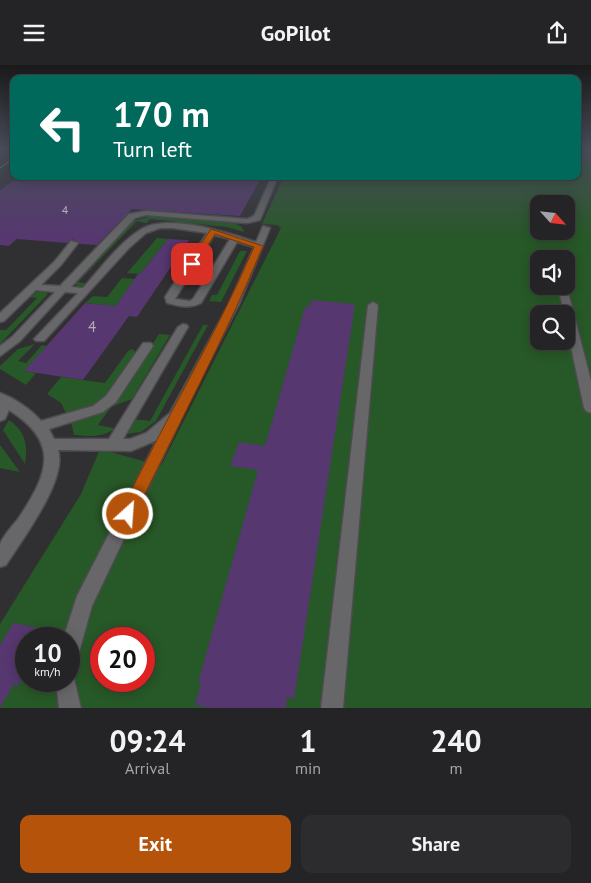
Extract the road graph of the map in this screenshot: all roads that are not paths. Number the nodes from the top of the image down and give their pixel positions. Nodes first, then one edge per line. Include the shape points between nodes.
1 (273, 180) edge
2 (266, 228) dead end
3 (213, 231) junction
4 (235, 238) junction
5 (259, 246) junction
6 (53, 264) junction
7 (33, 287) junction
8 (64, 289) junction
9 (86, 291) junction
10 (565, 295) edge
11 (373, 305) dead end
12 (0, 319) edge
13 (183, 327) dead end
14 (40, 339) dead end
15 (147, 346) dead end
16 (0, 352) edge
17 (3, 399) edge
18 (591, 408) edge
19 (0, 416) edge
20 (175, 416) junction
21 (41, 426) junction
22 (52, 444) junction
23 (113, 444) junction
24 (0, 559) edge
25 (76, 627) edge
26 (68, 692) edge
27 (70, 708) edge
28 (332, 708) edge

1 - 8 street via 257,217 247,221 146,213 132,216
2 - 5 street
3 - 4 street
3 - 4 street via 170,297 171,301 191,305 197,301
3 - 9 street via 161,226 149,228
4 - 5 street
5 - 20 street via 234,304
6 - 6 street via 74,243 53,255
6 - 7 street
7 - 8 street
7 - 12 street
8 - 9 street
8 - 16 street
9 - 14 street
10 - 18 street
11 - 28 street
13 - 23 street
15 - 21 street via 110,399 98,409
17 - 19 street
17 - 21 street via 28,413
20 - 23 street via 151,437 131,445
20 - 25 street via 84,603
21 - 22 street
22 - 23 street
22 - 24 street via 54,460 49,480
26 - 27 street

